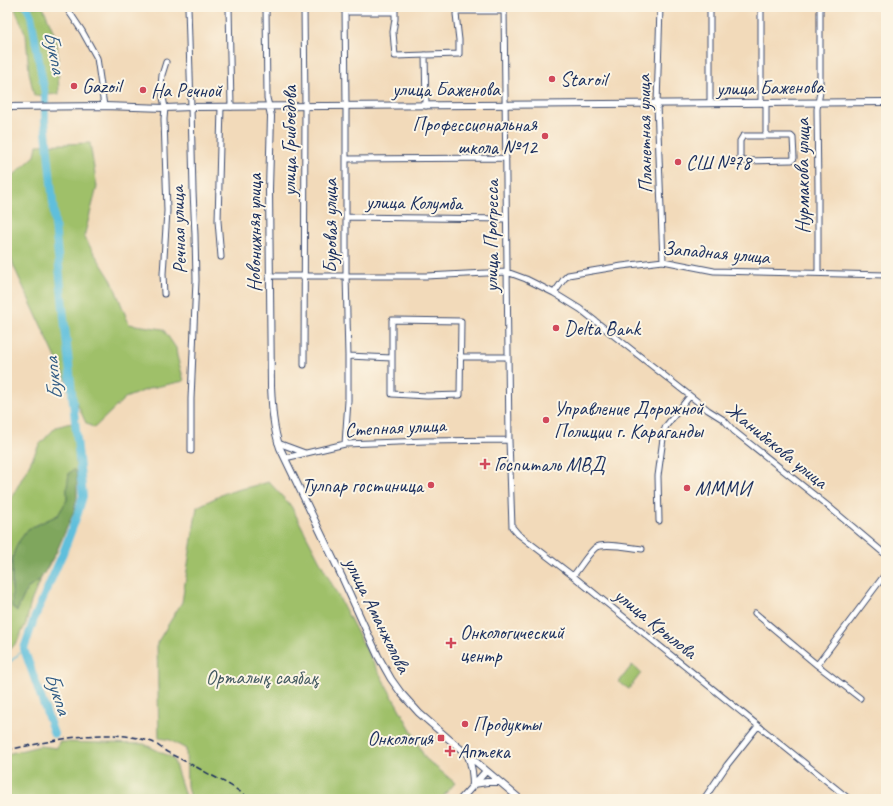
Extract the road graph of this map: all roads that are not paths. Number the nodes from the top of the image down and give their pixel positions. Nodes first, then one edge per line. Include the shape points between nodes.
1 (66, 7) edge
2 (188, 7) edge
3 (229, 7) edge
4 (266, 7) edge
5 (304, 7) edge
6 (660, 7) edge
7 (710, 7) edge
8 (761, 7) edge
9 (820, 7) edge
10 (456, 9) edge
11 (504, 9) edge
12 (345, 10) edge
13 (395, 10) edge
14 (425, 55) junction
15 (166, 62) dead end
16 (819, 102) junction
17 (886, 102) edge
18 (710, 103) junction
19 (763, 103) junction
20 (658, 104) junction
21 (506, 105) junction
22 (104, 106) junction
23 (269, 106) junction
24 (305, 106) junction
25 (346, 106) junction
26 (426, 106) junction
27 (7, 107) edge
28 (191, 107) junction
29 (221, 107) junction
30 (231, 107) junction
31 (164, 108) junction
32 (766, 136) junction
33 (506, 158) junction
34 (346, 159) junction
35 (346, 217) junction
36 (506, 219) junction
37 (221, 258) dead end
38 (663, 261) junction
39 (506, 272) junction
40 (818, 273) junction
41 (346, 275) junction
42 (886, 275) edge
43 (269, 276) junction
44 (304, 276) junction
45 (554, 293) junction
46 (164, 294) dead end
47 (348, 356) junction
48 (460, 357) junction
49 (508, 357) junction
50 (392, 358) junction
51 (304, 365) dead end
52 (690, 396) junction
53 (509, 440) junction
54 (278, 443) junction
55 (345, 444) junction
56 (191, 451) dead end
57 (306, 453) junction
58 (285, 458) junction
59 (659, 521) dead end
60 (642, 549) dead end
61 (886, 554) edge
62 (886, 573) edge
63 (573, 576) junction
64 (755, 613) dead end
65 (817, 665) junction
66 (860, 698) dead end
67 (758, 726) junction
68 (468, 756) junction
69 (486, 771) junction
70 (499, 782) junction
71 (473, 785) junction
72 (461, 799) edge
73 (520, 799) edge
74 (704, 799) edge
75 (849, 799) edge

1 - 22 street via 97,58
2 - 28 street, Речная улица
3 - 30 street
4 - 23 street, Новонижняя улица
5 - 24 street, улица Грибоедова
6 - 20 street, Планетная улица
7 - 18 street
8 - 19 street
9 - 16 street, Нурмакова улица
10 - 11 street
10 - 14 street via 459,54
11 - 21 street, улица Прогресса
12 - 13 street
12 - 25 street, Буровая улица
13 - 14 street via 395,56
14 - 26 street
15 - 31 street via 161,86
16 - 17 main road, улица Баженова
16 - 19 main road, улица Баженова
16 - 40 street, Нурмакова улица
18 - 19 main road, улица Баженова
18 - 20 main road, улица Баженова
19 - 32 street
20 - 21 main road, улица Баженова
20 - 38 street, Планетная улица
21 - 26 main road, улица Баженова
21 - 33 street, улица Прогресса
22 - 27 main road, улица Баженова
22 - 31 main road, улица Баженова
23 - 24 main road, улица Баженова
23 - 30 main road, улица Баженова
23 - 43 main road, Новонижняя улица
24 - 25 main road, улица Баженова
24 - 44 street, улица Грибоедова
25 - 26 main road, улица Баженова
25 - 34 street, Буровая улица
28 - 29 main road, улица Баженова
28 - 31 main road, улица Баженова
28 - 56 street, Речная улица via 196,280
29 - 30 main road, улица Баженова
29 - 37 street via 218,221
31 - 46 street via 167,211
32 - 32 street via 743,136 740,141 740,159 793,160 792,137
33 - 34 street
33 - 36 street, улица Прогресса
34 - 35 street, Буровая улица
35 - 36 street, улица Колумба
35 - 41 street, Буровая улица
36 - 39 street, улица Прогресса
38 - 40 street, Западная улица via 714,271
38 - 45 street, Западная улица via 568,275
39 - 41 street via 426,276
39 - 45 street, Жанибекова улица
39 - 49 street, улица Прогресса
40 - 42 street, Западная улица
41 - 44 street
41 - 47 street, Буровая улица
43 - 44 street
43 - 54 main road, Новонижняя улица via 271,386 273,420
44 - 51 street, улица Грибоедова
45 - 52 street, Жанибекова улица via 580,309
47 - 50 street
47 - 55 street, Буровая улица
48 - 49 street
48 - 50 street via 460,395 427,396 392,394
48 - 50 street via 461,321 392,320
49 - 53 street, улица Прогресса
52 - 59 street via 664,431 658,476
52 - 61 street, Жанибекова улица via 724,420
53 - 55 street, Степная улица
53 - 63 street, улица Крылова via 512,528
54 - 57 street
54 - 58 main road, Новонижняя улица
55 - 57 street, Степная улица
57 - 58 street, Степная улица
58 - 68 main road, улица Аманжолова via 391,679 419,713
60 - 63 street via 598,546
62 - 65 street
63 - 67 street, улица Крылова
64 - 65 street
65 - 66 street
67 - 74 street
67 - 75 street, улица Крылова
68 - 69 main road, улица Аманжолова
68 - 71 main road
69 - 70 main road
69 - 71 main road
70 - 71 main road
70 - 73 main road
71 - 72 main road

